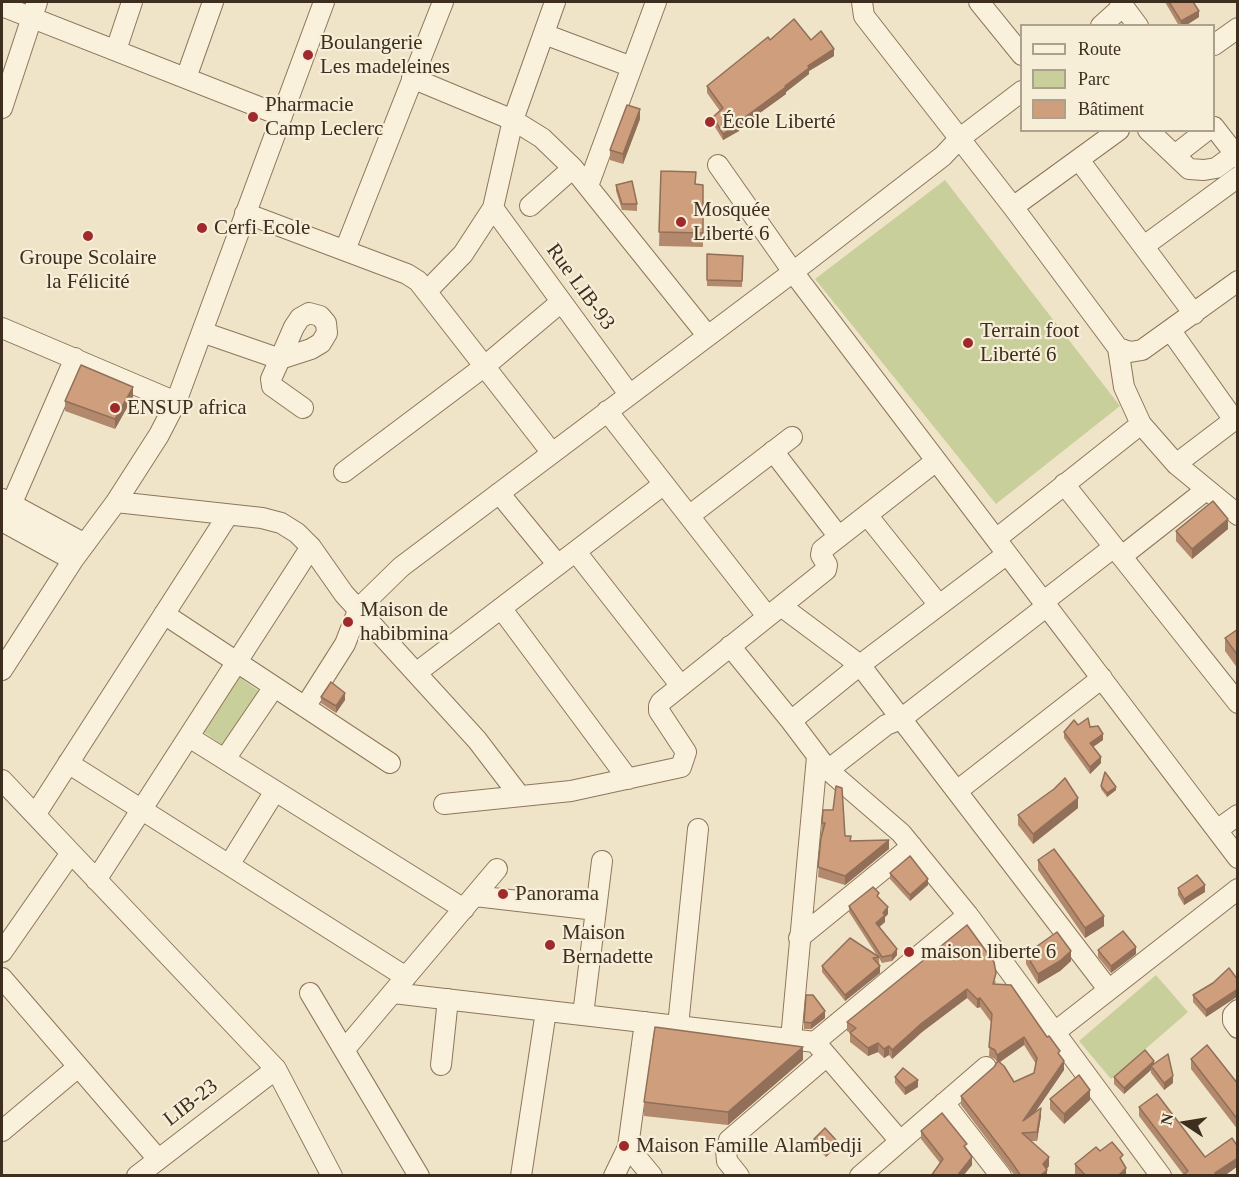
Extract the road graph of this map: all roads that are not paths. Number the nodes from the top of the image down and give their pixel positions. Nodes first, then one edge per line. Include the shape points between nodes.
1 (132, 2) edge
2 (213, 2) edge
3 (324, 2) edge
4 (442, 2) edge
5 (555, 2) edge
6 (656, 2) edge
7 (862, 2) edge
8 (979, 2) edge
9 (1121, 4) edge
10 (2, 6) edge
11 (33, 10) edge
12 (1103, 24) edge
13 (1136, 24) edge
14 (1238, 28) edge
15 (544, 34) junction
16 (1215, 44) edge
17 (116, 50) junction
18 (1020, 53) edge
19 (632, 67) junction
20 (186, 78) junction
21 (412, 78) junction
22 (1020, 93) edge
23 (2, 108) edge
24 (282, 116) junction
25 (513, 120) junction
26 (1215, 128) edge
27 (1116, 132) edge
28 (1150, 132) edge
29 (1204, 132) edge
30 (959, 139) junction
31 (1175, 155) junction
32 (1236, 156) edge
33 (1079, 159) junction
34 (718, 165) dead end
35 (573, 168) junction
36 (1238, 177) edge
37 (588, 186) junction
38 (530, 206) dead end
39 (1013, 207) junction
40 (493, 208) junction
41 (245, 213) junction
42 (1144, 246) junction
43 (345, 250) junction
44 (793, 272) junction
45 (1238, 281) edge
46 (427, 291) junction
47 (561, 302) junction
48 (1194, 314) junction
49 (2, 328) edge
50 (1171, 330) junction
51 (202, 332) junction
52 (708, 335) junction
53 (1118, 348) junction
54 (75, 358) junction
55 (485, 366) junction
56 (629, 394) junction
57 (176, 402) junction
58 (303, 408) dead end
59 (607, 411) junction
60 (1236, 419) edge
61 (1141, 424) junction
62 (792, 436) dead end
63 (773, 451) junction
64 (552, 453) junction
65 (936, 461) junction
66 (1176, 464) junction
67 (344, 472) dead end
68 (664, 484) junction
69 (1064, 484) junction
70 (1206, 490) junction
71 (499, 493) junction
72 (116, 502) junction
73 (5, 508) edge
74 (228, 514) junction
75 (867, 515) junction
76 (1238, 515) edge
77 (689, 516) junction
78 (839, 537) junction
79 (86, 544) junction
80 (311, 547) junction
81 (1002, 547) junction
82 (1118, 551) junction
83 (576, 552) junction
84 (73, 560) junction
85 (558, 565) junction
86 (1045, 604) junction
87 (939, 605) junction
88 (358, 608) junction
89 (501, 608) junction
90 (774, 611) junction
91 (164, 614) junction
92 (730, 646) junction
93 (237, 662) junction
94 (860, 665) junction
95 (2, 670) edge
96 (416, 673) junction
97 (1102, 678) junction
98 (274, 687) junction
99 (681, 687) junction
100 (1238, 703) edge
101 (305, 707) junction
102 (901, 719) junction
103 (791, 721) junction
104 (189, 736) junction
105 (225, 759) junction
106 (68, 763) junction
107 (390, 763) dead end
108 (822, 763) junction
109 (628, 779) junction
110 (2, 780) edge
111 (275, 791) junction
112 (957, 791) junction
113 (519, 795) junction
114 (444, 804) dead end
115 (141, 810) junction
116 (35, 814) junction
117 (1238, 815) edge
118 (698, 829) dead end
119 (1217, 831) junction
120 (912, 846) junction
121 (71, 853) junction
122 (1238, 858) edge
123 (602, 861) dead end
124 (229, 865) junction
125 (497, 869) dead end
126 (96, 880) junction
127 (1238, 889) edge
128 (470, 903) junction
129 (596, 910) junction
130 (968, 915) junction
131 (800, 938) junction
132 (2, 952) edge
133 (406, 977) junction
134 (2, 978) edge
135 (1108, 989) junction
136 (309, 993) dead end
137 (393, 993) junction
138 (448, 999) junction
139 (1238, 1010) edge
140 (546, 1011) junction
141 (583, 1015) junction
142 (645, 1022) junction
143 (678, 1026) junction
144 (1238, 1028) edge
145 (1055, 1032) junction
146 (791, 1039) junction
147 (345, 1049) junction
148 (821, 1049) junction
149 (441, 1065) dead end
150 (78, 1066) junction
151 (986, 1066) dead end
152 (276, 1069) junction
153 (944, 1103) junction
154 (2, 1131) edge
155 (900, 1141) junction
156 (628, 1147) junction
157 (158, 1159) junction
158 (863, 1175) edge
159 (137, 1176) edge
160 (332, 1176) edge
161 (419, 1176) edge
162 (521, 1176) edge
163 (614, 1176) edge
164 (652, 1176) edge
165 (739, 1176) edge
166 (1000, 1176) edge
167 (1161, 1176) edge

1 - 17 street
2 - 20 street
3 - 24 street
4 - 21 street
5 - 15 street
6 - 19 street
7 - 30 street via 864,16
8 - 18 street
9 - 12 street
9 - 13 street
10 - 11 street
11 - 17 street
11 - 23 street
14 - 16 street
15 - 19 street
15 - 25 street
17 - 20 street
19 - 37 street
20 - 24 street
21 - 25 street
21 - 43 street
22 - 30 street
24 - 41 street
25 - 35 street via 542,138
25 - 40 street
26 - 32 street
27 - 33 street
28 - 31 street
29 - 31 street
30 - 39 street
30 - 44 street via 943,156
31 - 32 street via 1189,169 1204,170
33 - 39 street
33 - 42 street
34 - 44 street
35 - 37 street
35 - 38 street
36 - 42 street
37 - 52 street
39 - 53 street
40 - 46 street via 463,254
40 - 47 street, Rue LIB-93
41 - 43 street
41 - 51 street
42 - 48 street
43 - 46 street via 407,274
44 - 52 street
44 - 65 street
45 - 48 street
46 - 55 street
47 - 55 street
47 - 56 street, Rue LIB-93
48 - 50 street
49 - 54 street
50 - 53 street via 1142,350
50 - 60 street
51 - 57 street
51 - 58 street via 280,359 272,386
52 - 56 street
53 - 61 street via 1124,387
54 - 57 street
54 - 73 street
55 - 64 street
55 - 67 street
56 - 59 street
57 - 72 street
59 - 64 street
59 - 68 street
60 - 66 street
61 - 66 street
61 - 69 street
62 - 63 street
63 - 77 street
63 - 78 street
64 - 71 street
65 - 75 street
65 - 81 street
66 - 70 street
68 - 77 street
68 - 83 street
69 - 81 street
69 - 82 street
70 - 76 street
70 - 82 street
71 - 85 street
71 - 88 street via 401,567
72 - 74 street
72 - 79 street
73 - 79 street
73 - 84 street
74 - 80 street via 281,523
74 - 91 street
75 - 78 street
75 - 87 street
77 - 90 street
78 - 90 street via 820,552 826,570
79 - 84 street
80 - 88 street
80 - 93 street
81 - 86 street
81 - 87 street
82 - 86 street
82 - 100 street
83 - 85 street
83 - 99 street
84 - 95 street
85 - 89 street
86 - 97 street
86 - 102 street
87 - 94 street
88 - 96 street
88 - 101 street via 345,644
89 - 96 street
89 - 109 street
90 - 92 street
90 - 94 street
91 - 93 street
91 - 106 street
92 - 99 street
92 - 103 street
93 - 98 street
93 - 104 street
94 - 102 street
94 - 103 street
96 - 113 street via 477,740
97 - 112 street
97 - 119 street
98 - 101 street
98 - 105 street
99 - 109 street via 658,706 686,752 681,766
101 - 107 street
102 - 108 street
102 - 112 street
103 - 108 street
104 - 105 street
104 - 115 street
105 - 111 street
106 - 115 street
106 - 116 street
108 - 120 street
108 - 131 street
109 - 113 street via 571,791
110 - 116 street
111 - 124 street
111 - 128 street
112 - 135 street
113 - 114 street
115 - 124 street
115 - 126 street
116 - 121 street
117 - 119 street
118 - 143 street
119 - 122 street
120 - 130 street
120 - 131 street
121 - 126 street
121 - 132 street
123 - 129 street
124 - 133 street
125 - 128 street
126 - 152 street
127 - 135 street
128 - 129 street
128 - 133 street
129 - 141 street
130 - 145 street
130 - 148 street
131 - 146 street
133 - 137 street
134 - 150 street
135 - 145 street
136 - 147 street
137 - 138 street
137 - 147 street
138 - 140 street
138 - 149 street
139 - 144 street via 1233,1015
140 - 141 street
140 - 162 street
141 - 142 street
142 - 143 street
142 - 156 street
143 - 146 street
145 - 167 street
146 - 148 street
147 - 161 street
148 - 155 street
148 - 165 street via 729,1140 727,1161
150 - 154 street
150 - 157 street
151 - 153 street
152 - 157 street, LIB-23
152 - 160 street
153 - 155 street
153 - 166 street
155 - 158 street
156 - 163 street
156 - 164 street
157 - 159 street, LIB-23

